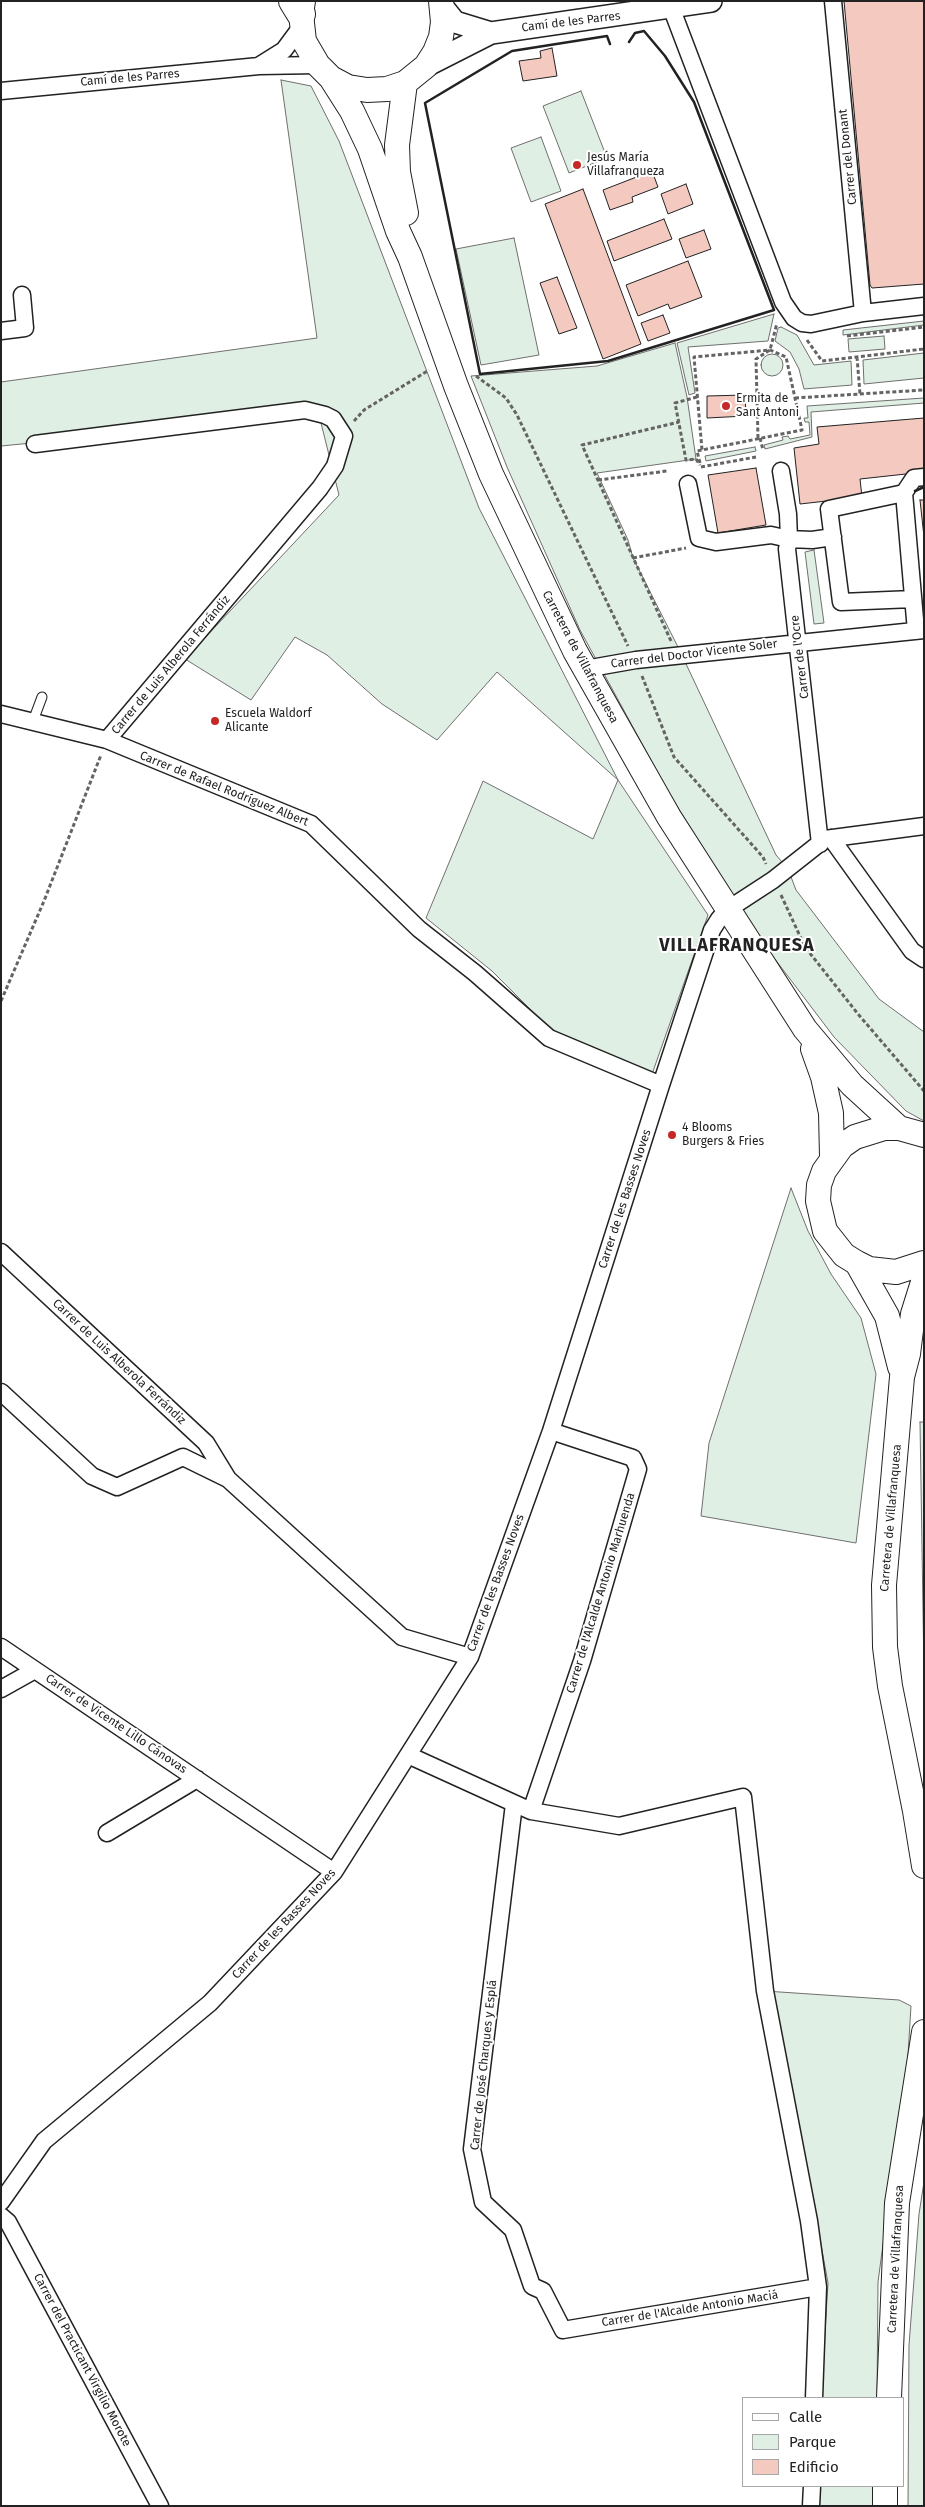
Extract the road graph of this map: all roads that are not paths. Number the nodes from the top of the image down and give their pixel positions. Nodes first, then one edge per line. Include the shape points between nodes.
1 (711, 1) edge
2 (832, 1) edge
3 (442, 3) edge
4 (671, 7) junction
5 (300, 11) edge
6 (491, 33) junction
7 (259, 66) junction
8 (426, 66) junction
9 (325, 72) junction
10 (405, 83) junction
11 (1, 91) edge
12 (410, 257) junction
13 (22, 295) dead end
14 (924, 306) edge
15 (863, 314) junction
16 (1, 331) edge
17 (35, 444) dead end
18 (781, 471) dead end
19 (924, 477) edge
20 (688, 484) dead end
21 (904, 493) junction
22 (833, 536) junction
23 (789, 539) junction
24 (913, 599) junction
25 (920, 630) edge
26 (798, 642) junction
27 (585, 669) junction
28 (42, 697) dead end
29 (1, 714) edge
30 (33, 721) junction
31 (107, 740) junction
32 (924, 826) edge
33 (825, 841) junction
34 (727, 910) junction
35 (924, 959) edge
36 (805, 1029) junction
37 (661, 1085) junction
38 (899, 1128) junction
39 (924, 1135) edge
40 (832, 1157) junction
41 (1, 1252) edge
42 (857, 1263) junction
43 (924, 1263) edge
44 (924, 1279) edge
45 (902, 1377) junction
46 (1, 1392) edge
47 (550, 1431) junction
48 (228, 1479) junction
49 (1, 1647) edge
50 (470, 1657) junction
51 (35, 1670) junction
52 (1, 1689) edge
53 (408, 1755) junction
54 (197, 1779) junction
55 (514, 1804) junction
56 (531, 1812) junction
57 (920, 1812) edge
58 (107, 1833) dead end
59 (924, 1866) edge
60 (334, 1872) junction
61 (924, 2032) edge
62 (1, 2202) edge
63 (1, 2216) edge
64 (818, 2287) junction
65 (563, 2330) joint
66 (814, 2397) edge
67 (889, 2397) edge
68 (812, 2487) edge
69 (885, 2487) edge
70 (160, 2506) edge
71 (811, 2506) edge
72 (885, 2506) edge

1 - 4 street, Camí de les Parres
2 - 15 street, Carrer del Donant
3 - 6 street, Camí de les Parres via 455,22
3 - 8 main road via 444,22 441,37
4 - 6 street, Camí de les Parres
4 - 15 street via 784,302 794,318 811,324
5 - 7 street, Camí de les Parres via 284,50
5 - 9 main road, Carretera de Villafranquesa via 310,54
6 - 8 street, Camí de les Parres
7 - 9 street, Camí de les Parres
7 - 11 street, Camí de les Parres
8 - 10 main road
9 - 10 main road via 348,87 368,90 387,89
9 - 12 main road, Carretera de Villafranquesa via 352,111 370,149
10 - 12 main road, Carretera de Villafranquesa via 397,145
12 - 27 main road, Carretera de Villafranquesa via 490,474
13 - 16 street via 25,328
14 - 15 street
17 - 31 street, Carrer de Luis Alberola Ferrándiz via 304,410 333,419 344,436 335,466 320,488
18 - 23 street, Carrer de l'Ocre
19 - 21 street via 914,478
20 - 23 street via 700,538 716,542 771,535
21 - 22 street via 829,509
21 - 24 street
22 - 23 street via 812,540
22 - 24 street via 841,602
23 - 26 street, Carrer de l'Ocre via 787,549
24 - 25 street
25 - 26 street, Carrer del Doctor Vicente Soler
26 - 27 street, Carrer del Doctor Vicente Soler via 636,660
26 - 33 street, Carrer de l'Ocre
27 - 34 main road, Carretera de Villafranquesa via 649,784
28 - 30 lane
29 - 30 street, Carrer de Rafael Rodríguez Albert
30 - 31 street, Carrer de Rafael Rodríguez Albert
31 - 37 street, Carrer de Rafael Rodríguez Albert via 311,824 419,929 549,1038
32 - 33 street
33 - 34 street via 774,880
33 - 35 street, Carrer de l'Ocre via 912,951
34 - 36 main road, Carretera de Villafranquesa
34 - 37 street, Carrer de les Basses Noves via 712,930
36 - 38 main road, Carretera de Villafranquesa via 852,1085
36 - 40 main road, Carretera de Villafranquesa via 828,1096
37 - 47 street, Carrer de les Basses Noves
38 - 39 main road
38 - 40 main road via 869,1131 855,1137
40 - 42 main road via 820,1185 820,1216 834,1244
41 - 48 street, Carrer de Luis Alberola Ferrándiz via 206,1442
42 - 43 main road via 876,1270 896,1272
42 - 45 main road, Carretera de Villafranquesa via 887,1316
44 - 45 main road, Carretera de Villafranquesa via 913,1314
45 - 57 main road, Carretera de Villafranquesa via 886,1545 884,1614 893,1708
46 - 48 street, Carrer de Luis Alberola Ferrándiz via 92,1476 118,1487 183,1457
47 - 50 street, Carrer de les Basses Noves
47 - 56 street, Carrer de l'Alcalde Antonio Marhuenda via 634,1458 638,1469 582,1661
48 - 50 street, Carrer de Luis Alberola Ferrándiz via 402,1637
49 - 51 street, Carrer de Vicente Lillo Cánovas
50 - 53 street, Carrer de les Basses Noves
51 - 52 street, Carrer de Vicente Lillo Cánovas
51 - 54 street, Carrer de Vicente Lillo Cánovas
53 - 55 street
53 - 60 street, Carrer de les Basses Noves
54 - 58 street, Carrer de Vicente Lillo Cánovas
54 - 60 street, Carrer de Vicente Lillo Cánovas
55 - 56 street
55 - 65 street, Carrer de José Charques y Esplá via 472,2149 483,2202 513,2230 532,2286 542,2291
56 - 64 street via 619,1826 743,1796 765,1991 809,2222
57 - 59 main road, Carretera de Villafranquesa
60 - 62 street, Carrer de les Basses Noves via 210,2003 44,2141
61 - 67 main road, Carretera de Villafranquesa via 897,2202
63 - 70 street, Carrer del Practicant Virgilio Morote via 8,2222
64 - 65 street, Carrer de l'Alcalde Antonio Maciá
64 - 66 street
68 - 71 street
69 - 72 main road

